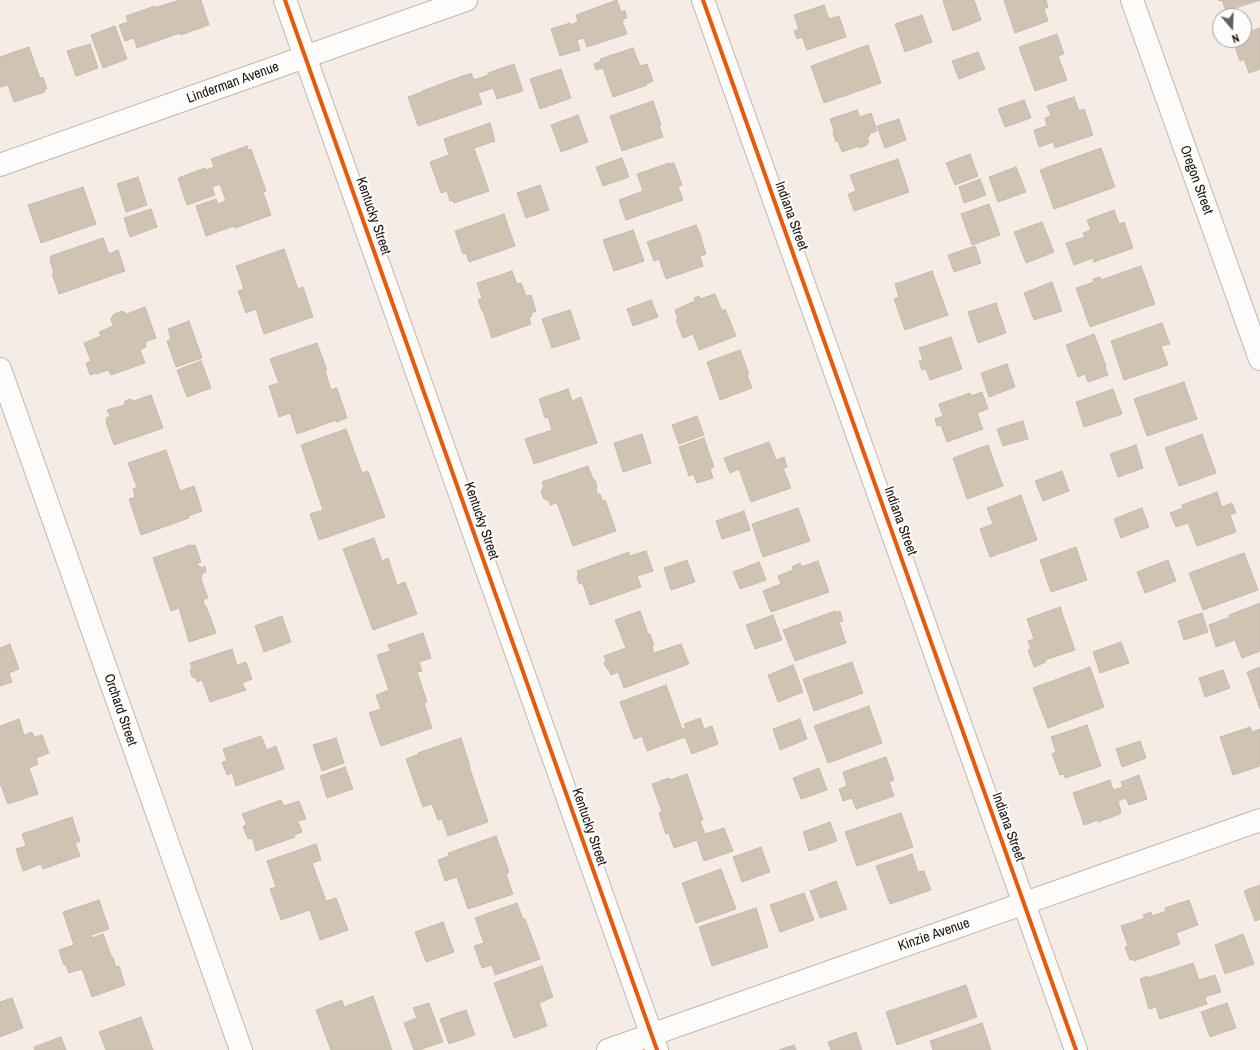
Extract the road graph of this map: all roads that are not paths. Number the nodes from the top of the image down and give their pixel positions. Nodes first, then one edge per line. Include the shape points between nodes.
1 (285, 0) edge
2 (466, 0) edge
3 (703, 0) edge
4 (1132, 0) edge
5 (305, 57) junction
6 (0, 165) edge
7 (1260, 359) edge
8 (0, 369) edge
9 (1260, 820) edge
10 (1024, 903) junction
11 (654, 1042) edge
12 (241, 1050) edge
13 (608, 1050) edge
14 (1076, 1050) edge

1 - 5 street, Kentucky Street
2 - 5 street, Linderman Avenue
3 - 10 street, Indiana Street
4 - 7 street, Oregon Street
5 - 6 street, Linderman Avenue
5 - 11 street, Kentucky Street
8 - 12 street, Orchard Street
9 - 10 street, Kinzie Avenue
10 - 11 street, Kinzie Avenue
10 - 14 street, Indiana Street
11 - 13 street, Kinzie Avenue

